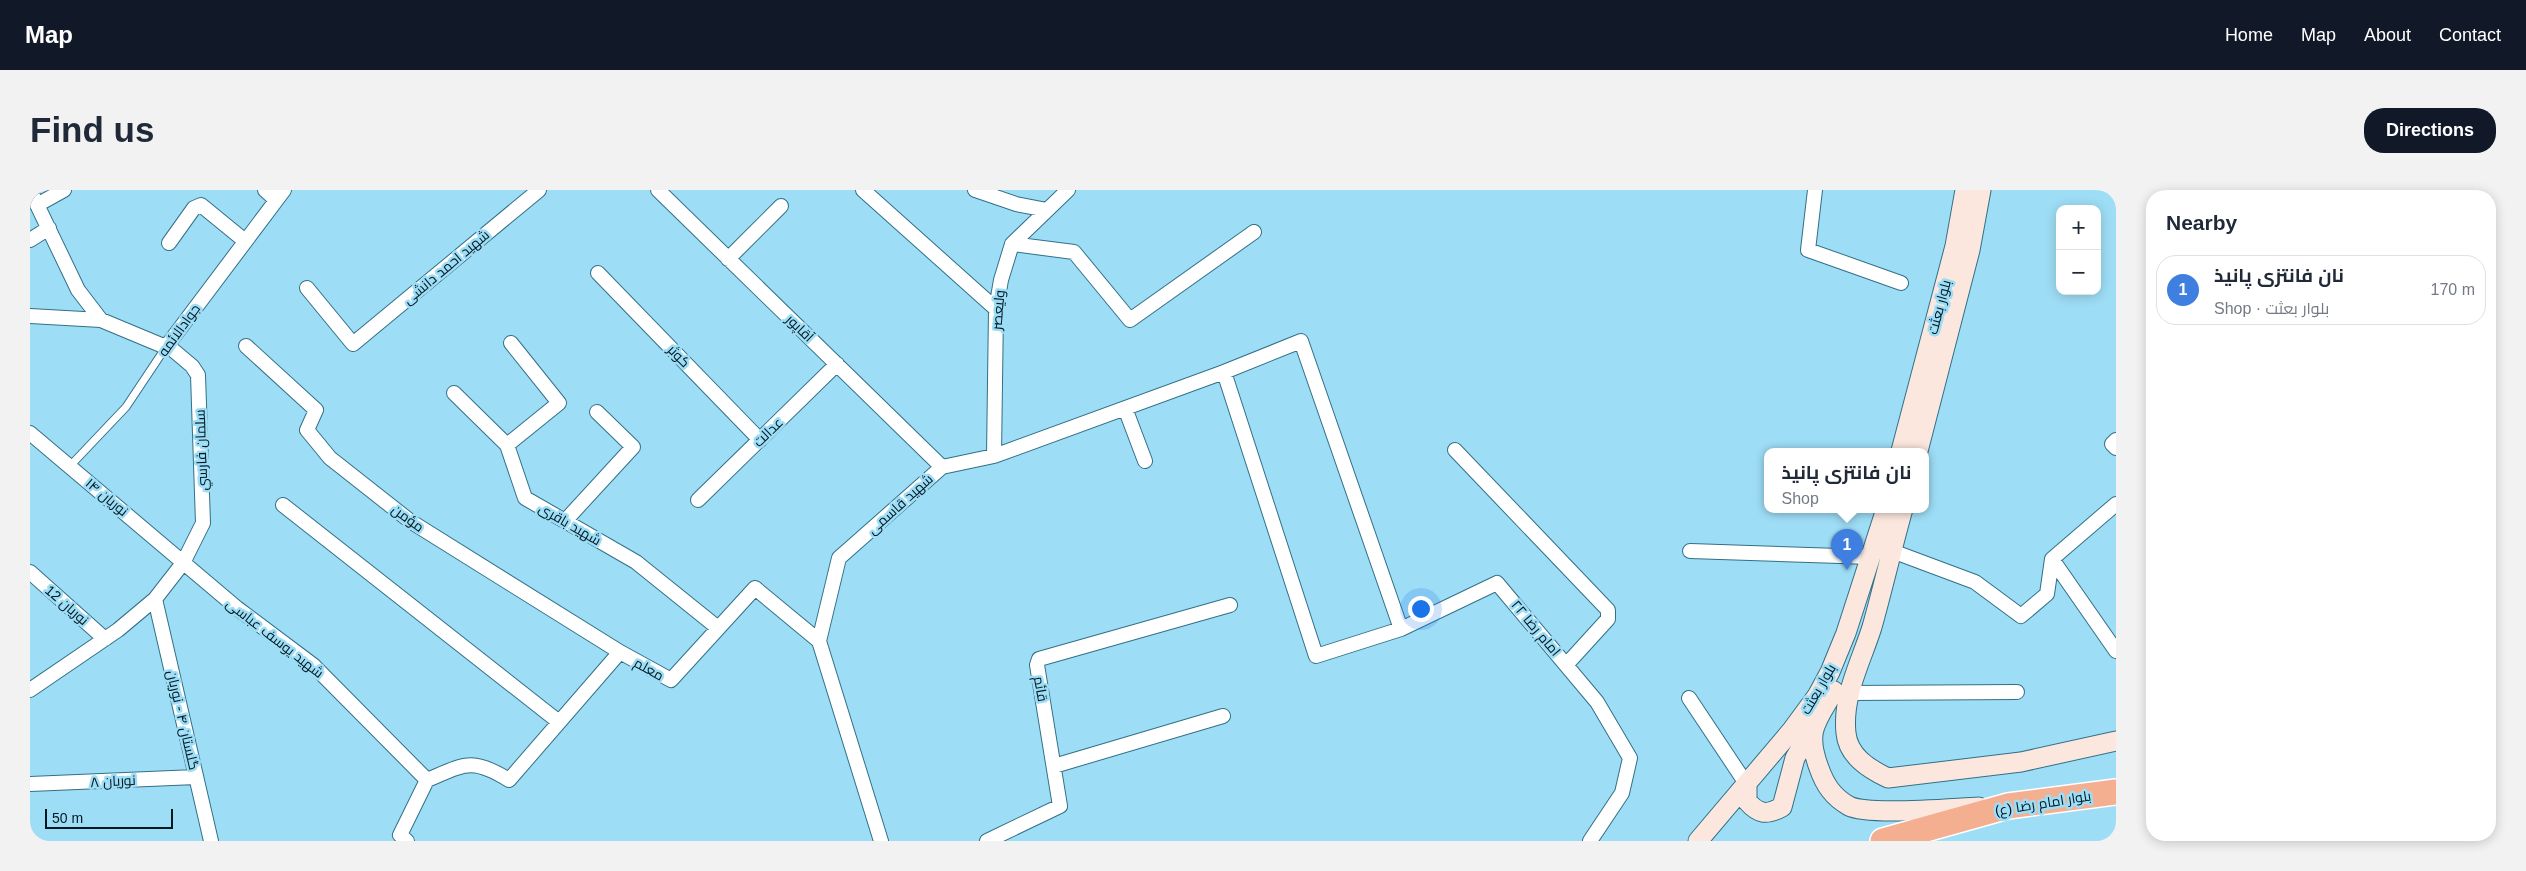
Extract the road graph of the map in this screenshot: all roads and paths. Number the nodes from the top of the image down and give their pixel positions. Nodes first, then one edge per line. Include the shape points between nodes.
1 (30, 190) edge
2 (64, 190) edge
3 (265, 190) edge
4 (539, 190) edge
5 (658, 190) edge
6 (864, 190) edge
7 (975, 190) edge
8 (1068, 190) edge
9 (1816, 190) edge
10 (1965, 190) edge
11 (1981, 190) edge
12 (280, 195) edge
13 (38, 205) junction
14 (781, 206) dead end
15 (1047, 210) junction
16 (48, 228) junction
17 (1254, 232) dead end
18 (30, 240) edge
19 (245, 241) junction
20 (170, 243) dead end
21 (1012, 244) junction
22 (728, 259) junction
23 (598, 273) dead end
24 (1901, 283) dead end
25 (307, 288) dead end
26 (996, 309) junction
27 (30, 316) edge
28 (101, 320) junction
29 (511, 343) dead end
30 (246, 346) dead end
31 (166, 347) junction
32 (837, 364) junction
33 (1224, 372) junction
34 (454, 393) dead end
35 (1125, 408) junction
36 (596, 412) dead end
37 (30, 433) edge
38 (760, 440) junction
39 (2116, 440) edge
40 (507, 445) junction
41 (1902, 448) edge
42 (1919, 448) edge
43 (2116, 448) edge
44 (1455, 450) dead end
45 (994, 456) junction
46 (1145, 461) dead end
47 (70, 466) junction
48 (942, 467) junction
49 (698, 500) dead end
50 (2116, 504) edge
51 (283, 505) dead end
52 (1885, 513) edge
53 (1902, 513) edge
54 (565, 521) junction
55 (1690, 551) dead end
56 (1892, 551) junction
57 (1871, 557) junction
58 (2052, 559) junction
59 (183, 563) junction
60 (30, 572) edge
61 (155, 599) junction
62 (1230, 605) dead end
63 (718, 628) junction
64 (1872, 628) junction
65 (1400, 629) junction
66 (105, 639) junction
67 (819, 641) junction
68 (2116, 651) edge
69 (620, 652) junction
70 (1567, 664) junction
71 (30, 690) edge
72 (2017, 692) dead end
73 (1690, 698) dead end
74 (1847, 698) junction
75 (1223, 716) dead end
76 (559, 722) junction
77 (1812, 729) junction
78 (2116, 741) edge
79 (1054, 766) junction
80 (196, 777) junction
81 (427, 780) junction
82 (30, 784) edge
83 (1747, 785) junction
84 (2116, 792) edge
85 (2008, 806) junction
86 (211, 841) edge
87 (407, 841) edge
88 (881, 841) edge
89 (987, 841) edge
90 (1590, 841) edge
91 (1698, 841) edge
92 (1883, 841) edge

1 - 13 street
2 - 13 street
3 - 12 street
4 - 25 street, شهید احمد دانشی via 353,344
5 - 22 street, آقاپور
6 - 26 street
7 - 15 street via 1016,204
8 - 15 street, ولیعصر
9 - 24 street via 1808,250
10 - 41 street, بلوار بعثت via 1955,246
11 - 42 street, بلوار بعثت via 1970,250
12 - 19 street, جوادالائمه
13 - 16 street
14 - 22 street
15 - 21 street, ولیعصر
16 - 18 street
16 - 28 street via 78,290
17 - 21 street via 1130,320 1074,252
19 - 20 street via 201,205 194,208
19 - 31 street, جوادالائمه
21 - 26 street, ولیعصر
22 - 32 street, آقاپور
23 - 38 street, کوثر
26 - 45 street, ولیعصر
27 - 28 street
28 - 31 street, سلمان فارسي
29 - 40 street via 559,403
30 - 69 street, مؤمن via 316,410 308,430 330,458 410,521
31 - 47 lane, جوادالائمه via 126,407
31 - 59 street, سلمان فارسي via 192,366 198,375 203,523
32 - 38 street, عدالت
32 - 48 street, آقاپور
33 - 35 street, شهید قاسمی
33 - 65 street, امام رضا ۲۲ via 1316,656
33 - 65 street, شهید قاسمی via 1301,341
34 - 40 street, شهید باقری
35 - 45 street, شهید قاسمی
35 - 46 street
36 - 54 street via 633,447
37 - 47 street, نوریان ۱۴
38 - 49 street, عدالت
39 - 43 street via 2112,444
40 - 54 street, شهید باقری via 526,498
44 - 70 street via 1608,610 1608,619
45 - 48 street, شهید قاسمی
47 - 59 street, نوریان ۱۴
48 - 67 street, شهید قاسمی via 839,558
50 - 58 street
51 - 76 street
52 - 57 street, بلوار بعثت
53 - 56 street, بلوار بعثت
54 - 63 street, شهید باقری via 636,562
55 - 57 street
56 - 58 street via 1975,582 2021,616 2047,594
56 - 64 street, بلوار بعثت
57 - 83 street, بلوار بعثت via 1830,672 1817,696
58 - 68 street
59 - 61 street, سلمان فارسي
59 - 81 street, شهید یوسف عباسی via 313,665
60 - 66 street, نوریان 12
61 - 66 street, سلمان فارسي
61 - 80 street, گلستان ۴ - نوریان
62 - 79 street, قائم via 1039,659 1037,665
63 - 67 street, معلم via 755,588
63 - 69 street, معلم via 671,680
64 - 74 street, بلوار بعثت
64 - 77 street
65 - 70 street, امام رضا ۲۲ via 1497,583
66 - 71 street, سلمان فارسي
67 - 88 street
69 - 76 street, معلم
70 - 90 street, امام رضا ۲۲ via 1597,702 1630,758 1622,793
72 - 74 street
73 - 83 street
74 - 78 street, بلوار بعثت via 1846,735 1851,747 1870,770 1888,778 2021,762
75 - 79 street
76 - 81 street, معلم via 510,780 491,768 466,763
77 - 83 street via 1795,758 1782,807 1770,814 1756,811 1747,802
77 - 85 street via 1816,759 1827,788 1851,806 1890,811
79 - 89 street, قائم via 1060,806
80 - 82 street, نوریان ۸
80 - 86 street, گلستان ۴ - نوریان
81 - 87 street via 400,835
83 - 91 street, بلوار بعثت
84 - 85 highway, بلوار امام رضا (ع)
85 - 92 highway, بلوار امام رضا (ع)

